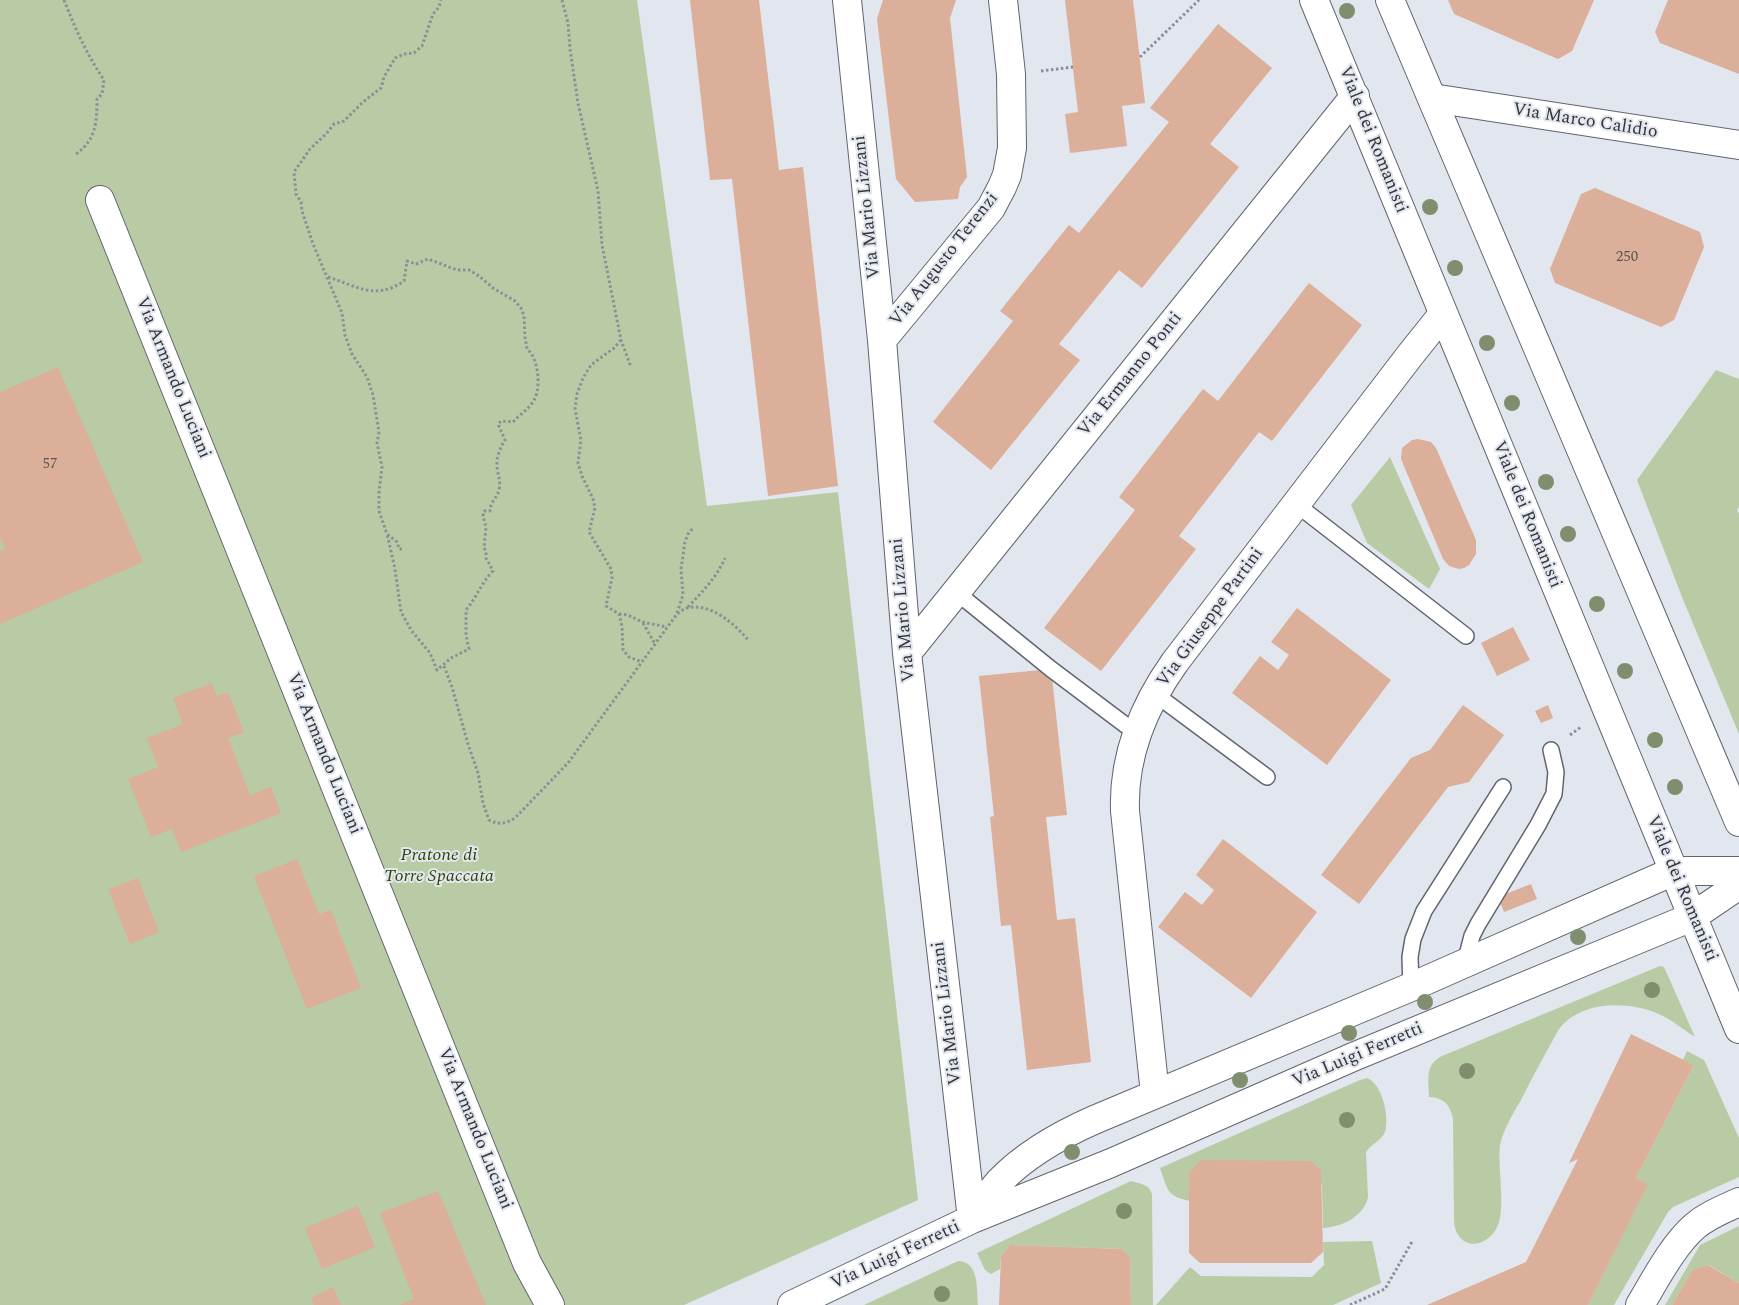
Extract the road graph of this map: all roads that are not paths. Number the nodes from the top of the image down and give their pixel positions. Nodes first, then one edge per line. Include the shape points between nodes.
1 (847, 0) edge
2 (1003, 0) edge
3 (1314, 0) edge
4 (1390, 0) edge
5 (1354, 96) junction
6 (1432, 98) junction
7 (1739, 145) edge
8 (100, 200) dead end
9 (1443, 314) junction
10 (882, 340) junction
11 (1296, 504) junction
12 (956, 592) junction
13 (1466, 636) dead end
14 (907, 653) junction
15 (1155, 694) junction
16 (1136, 733) junction
17 (1551, 750) dead end
18 (1267, 778) dead end
19 (1503, 787) dead end
20 (1739, 822) edge
21 (1739, 871) edge
22 (1674, 872) junction
23 (1739, 885) edge
24 (1692, 918) junction
25 (1465, 963) junction
26 (1411, 987) junction
27 (1739, 1030) edge
28 (1155, 1094) junction
29 (1739, 1202) edge
30 (972, 1219) junction
31 (550, 1305) edge
32 (792, 1305) edge
33 (1640, 1305) edge

1 - 10 street, Via Mario Lizzani
2 - 10 street, Via Augusto Terenzi via 1011,74 1012,134 1010,161 1002,187 991,208
3 - 5 street, Viale dei Romanisti
4 - 6 street
5 - 9 street, Viale dei Romanisti
5 - 12 street, Via Ermanno Ponti
6 - 7 street, Via Marco Calidio
6 - 20 street
8 - 31 street, Via Armando Luciani via 527,1263
9 - 11 street, Via Giuseppe Partini
9 - 22 street, Viale dei Romanisti
10 - 14 street, Via Mario Lizzani
11 - 13 lane
11 - 15 street, Via Giuseppe Partini via 1175,662
12 - 14 street, Via Ermanno Ponti
12 - 16 lane
14 - 30 street, Via Mario Lizzani
15 - 16 street, Via Giuseppe Partini
15 - 18 lane
16 - 28 street, Via Giuseppe Partini via 1127,768 1125,812
17 - 25 lane via 1556,772 1554,794 1478,924
19 - 26 lane via 1424,911 1413,939
21 - 22 street
22 - 24 street, Viale dei Romanisti
22 - 25 street, Via Luigi Ferretti
23 - 24 street, Via Luigi Ferretti
24 - 27 street, Viale dei Romanisti
24 - 30 street, Via Luigi Ferretti
25 - 26 street, Via Luigi Ferretti
26 - 28 street, Via Luigi Ferretti
28 - 30 street, Via Luigi Ferretti via 1046,1145 1000,1181
29 - 33 street via 1694,1227 1670,1256
30 - 32 street, Via Luigi Ferretti

